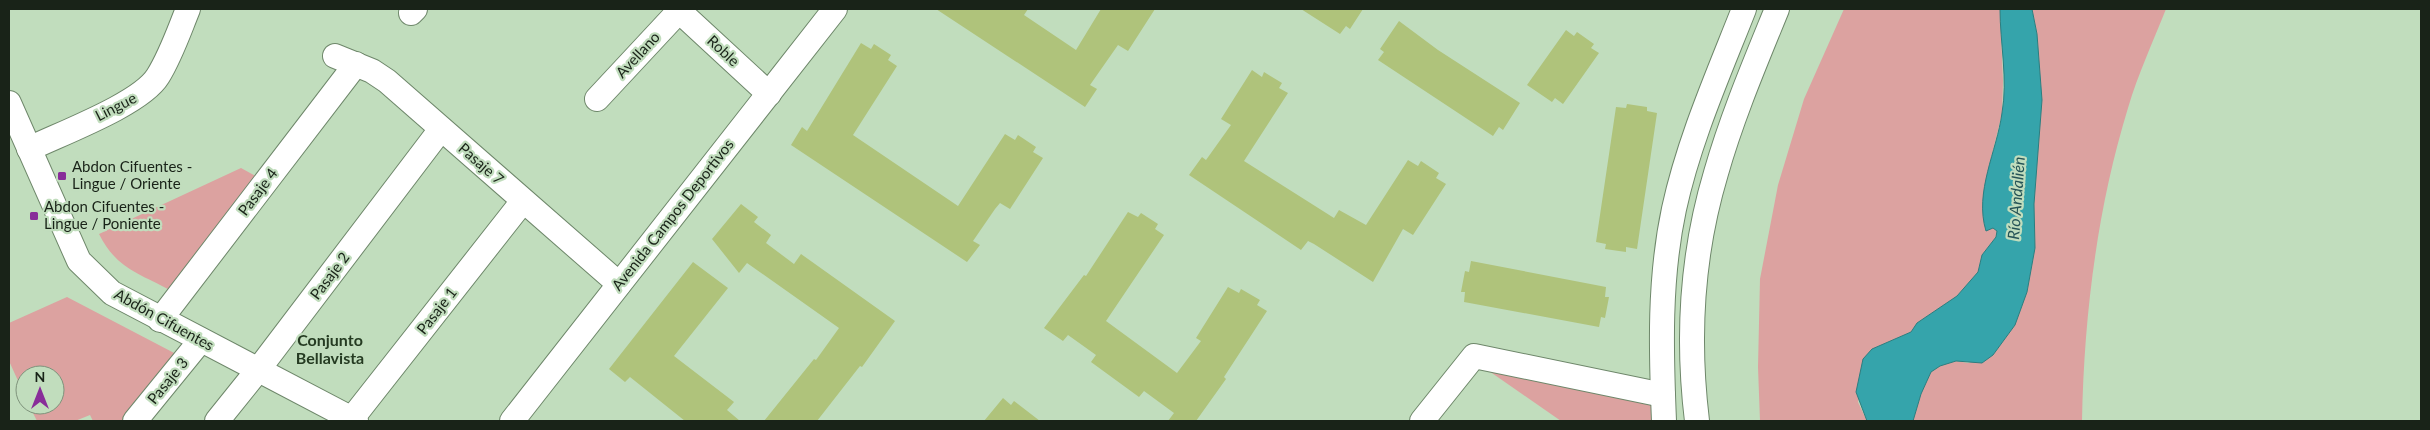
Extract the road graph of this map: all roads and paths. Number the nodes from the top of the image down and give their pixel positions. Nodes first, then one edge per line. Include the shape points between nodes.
1 (188, 9) edge
2 (835, 9) edge
3 (1744, 9) edge
4 (1777, 9) edge
5 (678, 10) edge
6 (345, 60) joint
7 (769, 94) junction
8 (597, 99) dead end
9 (9, 103) edge
10 (441, 129) junction
11 (29, 149) junction
12 (523, 200) junction
13 (619, 284) junction
14 (160, 320) junction
15 (201, 340) junction
16 (258, 370) junction
17 (1663, 395) junction
18 (145, 418) edge
19 (217, 421) edge
20 (352, 421) edge
21 (512, 421) edge
22 (1422, 421) edge
23 (1664, 421) edge
24 (1697, 421) edge

1 - 11 street, Lingue via 150,87 128,102
2 - 7 street, Avenida Campos Deportivos
3 - 17 street via 1696,131 1674,210 1662,296
4 - 24 street via 1728,133 1705,216 1693,309
5 - 7 street, Roble
5 - 8 street, Avellano
6 - 10 street, Pasaje 7 via 387,81
6 - 14 street, Pasaje 4
7 - 13 street, Avenida Campos Deportivos
9 - 11 street, Abdón Cifuentes
10 - 12 street, Pasaje 7
10 - 16 street, Pasaje 2
11 - 14 street, Abdón Cifuentes via 79,261 112,293
12 - 13 street, Pasaje 7
12 - 20 street, Pasaje 1
13 - 21 street, Avenida Campos Deportivos
14 - 15 street, Abdón Cifuentes
15 - 16 street, Abdón Cifuentes
15 - 18 street, Pasaje 3
16 - 19 street, Pasaje 2
16 - 20 street, Abdón Cifuentes
17 - 22 street via 1474,356
17 - 23 street

